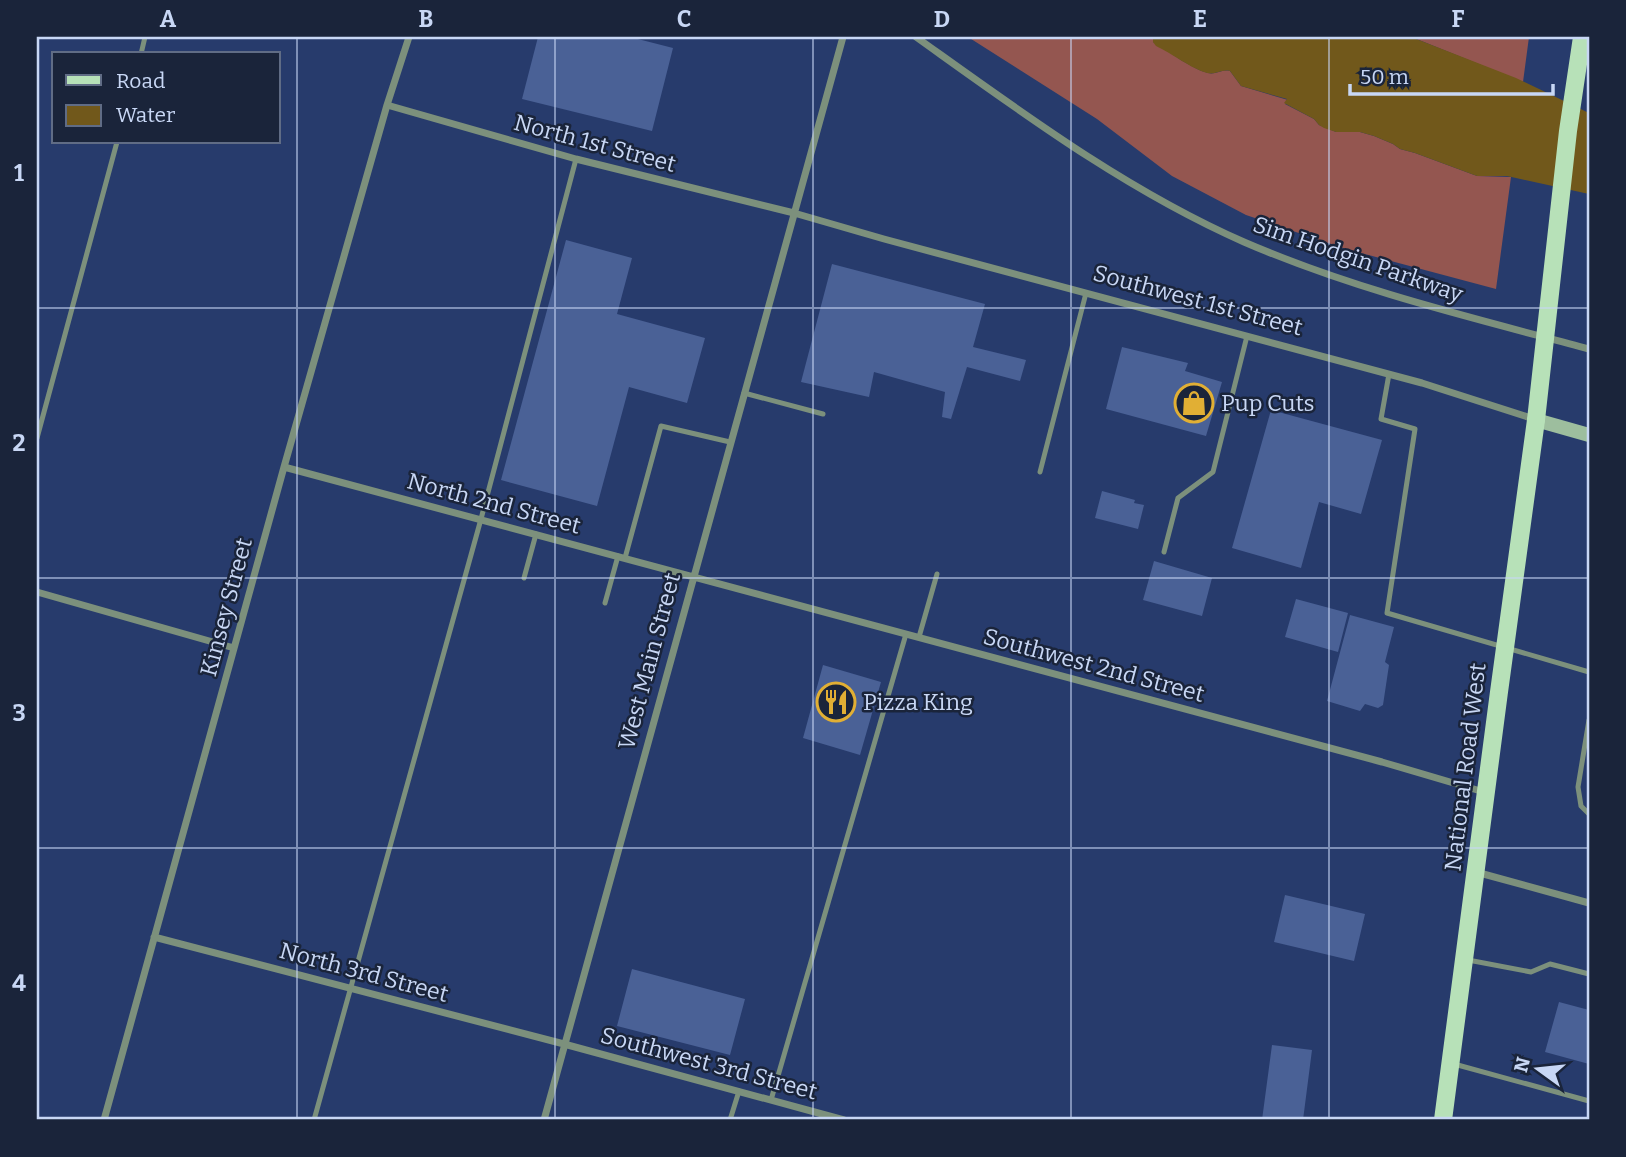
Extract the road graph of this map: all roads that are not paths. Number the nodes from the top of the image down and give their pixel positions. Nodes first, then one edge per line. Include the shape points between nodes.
1 (409, 37) edge
2 (843, 37) edge
3 (916, 37) edge
4 (1582, 37) edge
5 (387, 105) junction
6 (116, 144) edge
7 (576, 159) junction
8 (794, 214) junction
9 (1086, 293) junction
10 (1247, 336) junction
11 (1589, 349) edge
12 (1389, 374) junction
13 (744, 393) junction
14 (823, 414) dead end
15 (1536, 419) junction
16 (1589, 435) edge
17 (37, 438) edge
18 (730, 442) junction
19 (284, 467) junction
20 (1040, 472) dead end
21 (481, 520) junction
22 (536, 534) junction
23 (1164, 552) dead end
24 (622, 557) junction
25 (937, 574) dead end
26 (693, 576) junction
27 (524, 578) dead end
28 (37, 592) edge
29 (605, 603) dead end
30 (906, 634) junction
31 (919, 637) junction
32 (1504, 647) junction
33 (234, 648) junction
34 (1589, 672) edge
35 (1589, 720) edge
36 (1485, 792) junction
37 (1589, 814) edge
38 (1476, 872) junction
39 (1589, 903) edge
40 (154, 937) junction
41 (1465, 960) junction
42 (1589, 974) edge
43 (351, 988) junction
44 (564, 1044) junction
45 (1450, 1063) junction
46 (739, 1091) junction
47 (771, 1100) junction
48 (1589, 1101) edge
49 (104, 1120) edge
50 (314, 1120) edge
51 (544, 1120) edge
52 (730, 1120) edge
53 (844, 1120) edge
54 (1443, 1120) edge

1 - 5 street, Kinsey Street
2 - 8 street, West Main Street
3 - 11 street, Sim Hodgin Parkway via 1123,178 1243,241 1373,289
4 - 15 main road, National Road West, bridge
5 - 7 street, North 1st Street
5 - 19 street, Kinsey Street
6 - 17 lane
7 - 8 street, North 1st Street
7 - 21 lane
8 - 9 street, Southwest 1st Street
8 - 13 street, West Main Street
9 - 10 street, Southwest 1st Street
9 - 20 lane
10 - 12 street, Southwest 1st Street
10 - 23 lane via 1213,472 1178,498
12 - 15 street, Southwest 1st Street
12 - 32 lane via 1381,419 1415,429 1387,613
13 - 14 lane
13 - 18 street, West Main Street
15 - 16 street, Southwest 1st Street
15 - 32 main road, National Road West
18 - 24 lane via 662,426
18 - 26 street, West Main Street
19 - 21 street, North 2nd Street
19 - 33 street, Kinsey Street
21 - 22 street, North 2nd Street
21 - 43 lane
22 - 24 street, North 2nd Street
22 - 27 lane
24 - 26 street, North 2nd Street
24 - 29 lane
25 - 31 lane
26 - 30 street, Southwest 2nd Street
26 - 44 street, West Main Street
28 - 33 street
30 - 31 street, Southwest 2nd Street
30 - 47 lane
31 - 36 street, Southwest 2nd Street
32 - 34 lane
32 - 36 main road, National Road West
33 - 40 street, Kinsey Street
35 - 37 lane via 1578,787 1581,806
36 - 38 main road, National Road West
38 - 39 street
38 - 41 main road, National Road West
40 - 43 street, North 3rd Street
40 - 49 street, Kinsey Street
41 - 42 lane via 1531,972 1550,964
41 - 45 main road, National Road West
43 - 44 street, North 3rd Street
43 - 50 lane
44 - 46 street, Southwest 3rd Street
44 - 51 street, West Main Street
45 - 48 lane
45 - 54 main road, National Road West
46 - 47 street, Southwest 3rd Street
46 - 52 lane
47 - 53 street, Southwest 3rd Street

